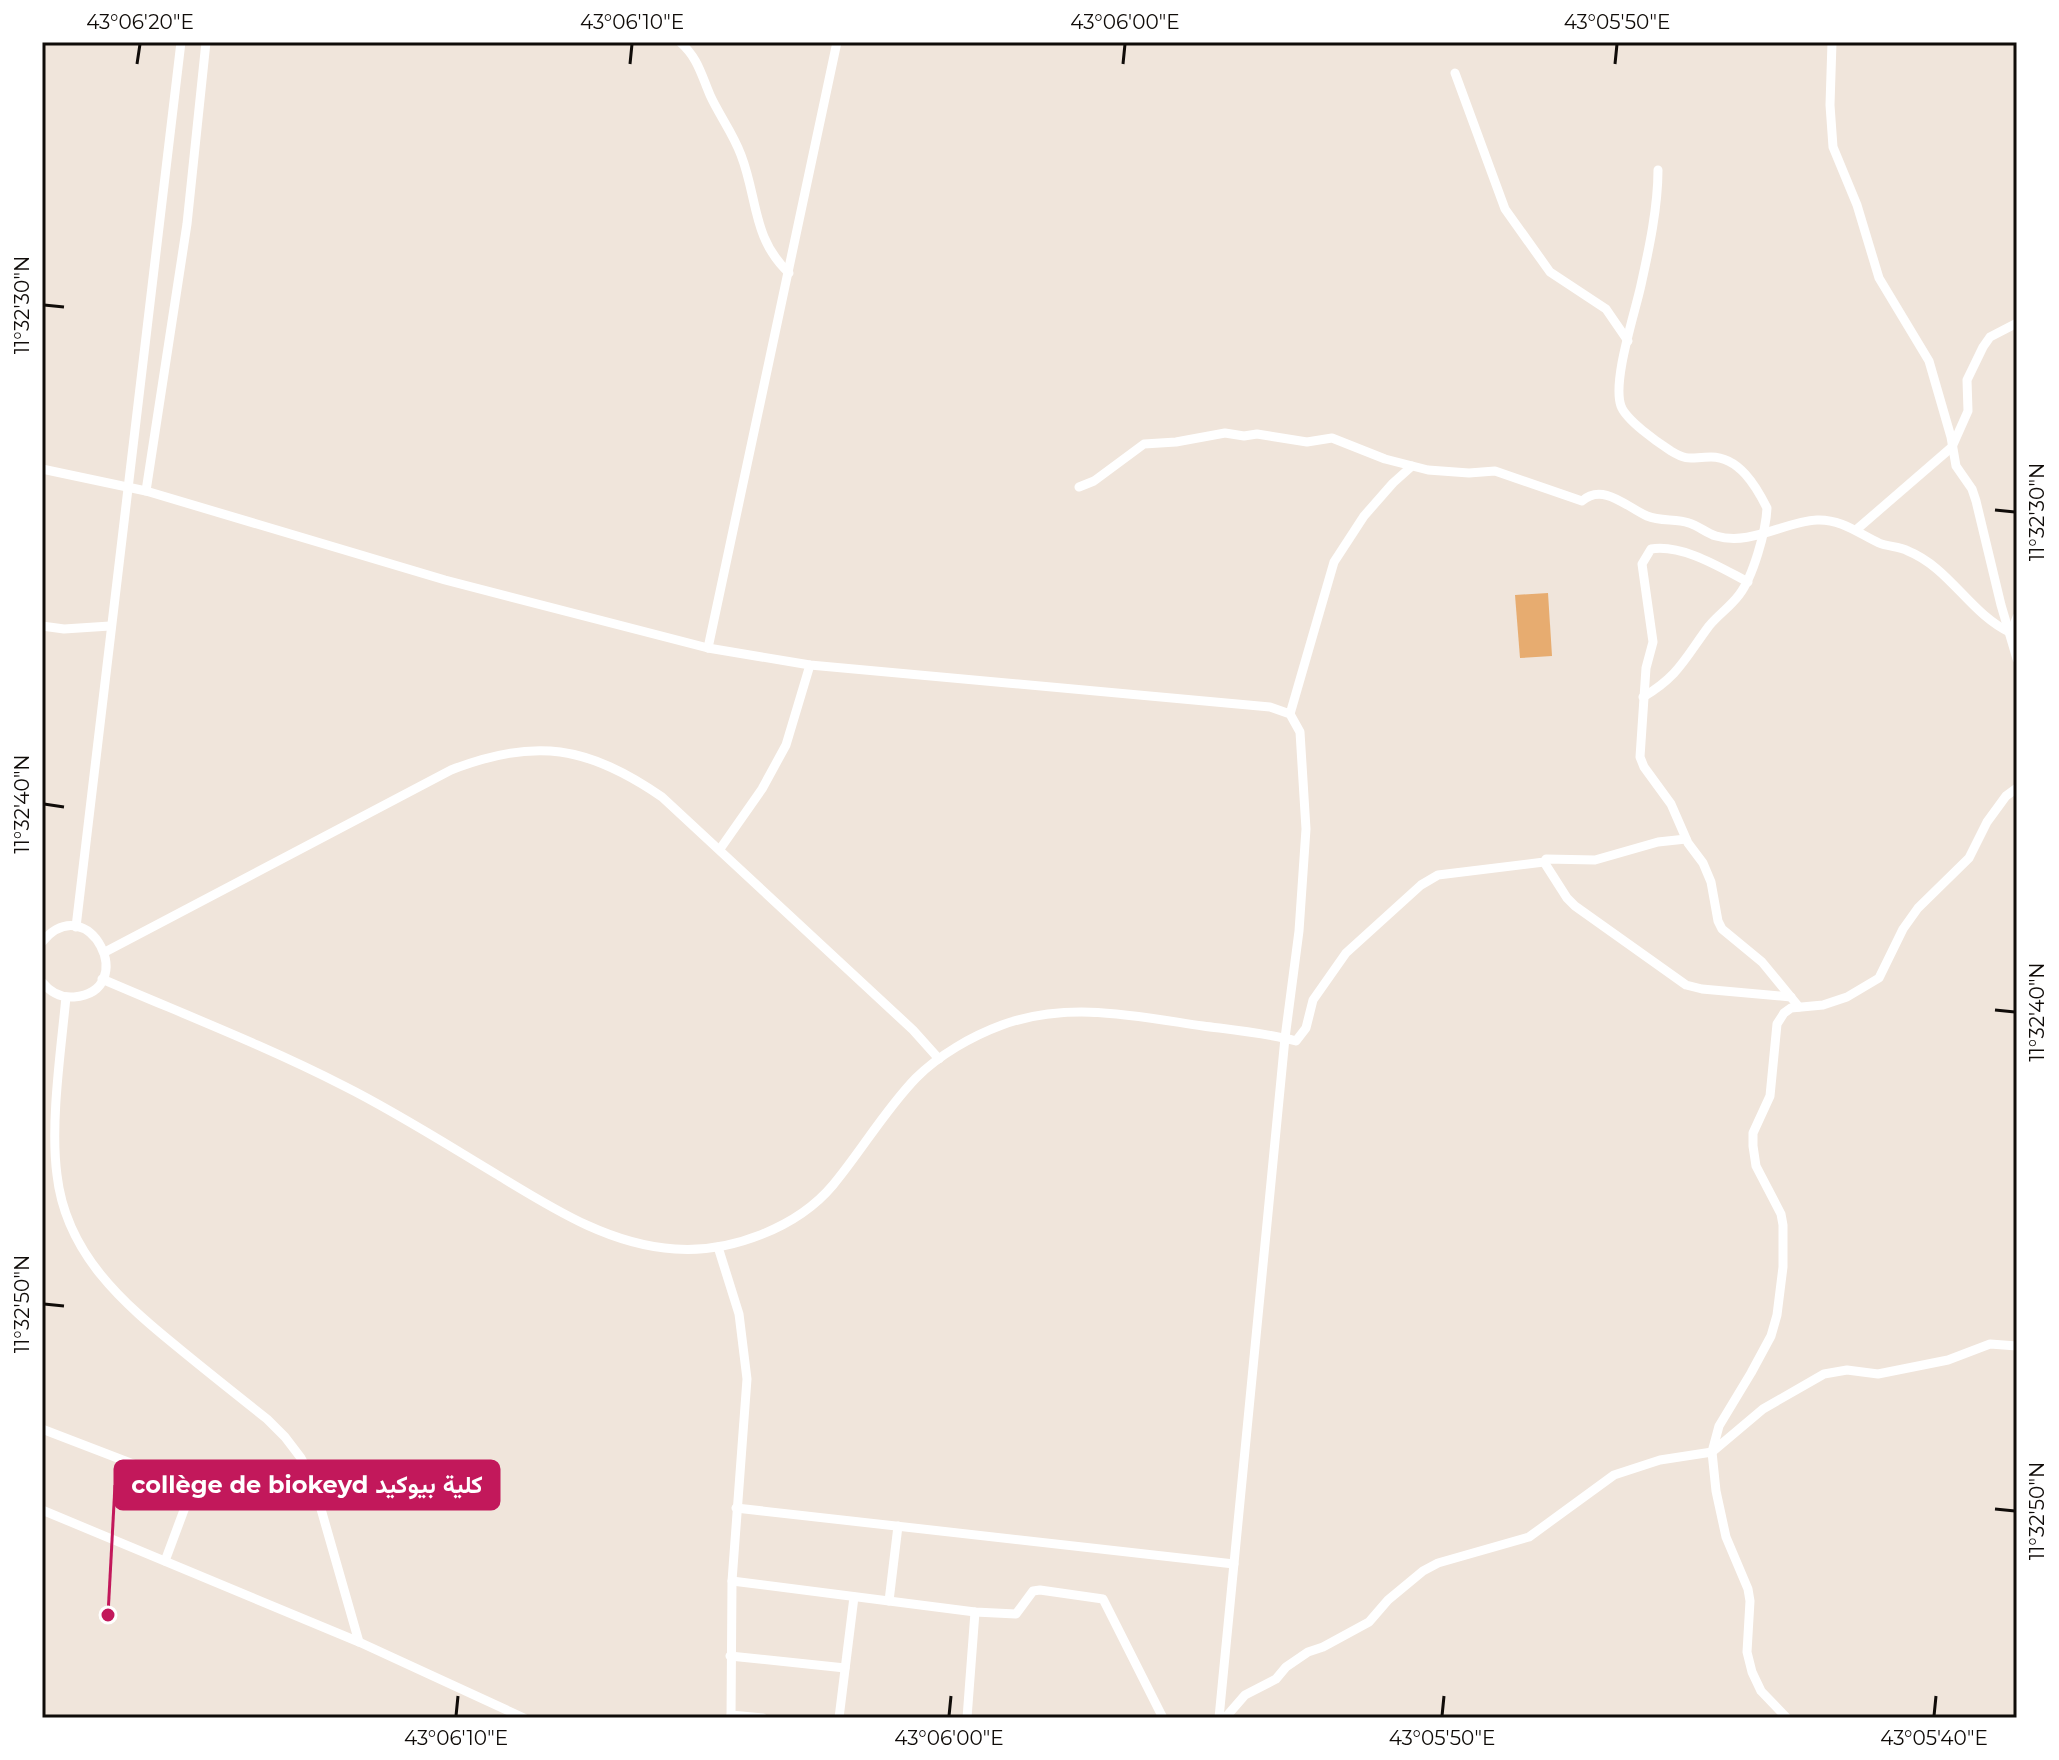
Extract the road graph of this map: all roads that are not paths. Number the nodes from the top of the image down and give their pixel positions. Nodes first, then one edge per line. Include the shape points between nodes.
1 (181, 42) edge
2 (206, 42) edge
3 (680, 42) edge
4 (837, 42) edge
5 (1832, 42) edge
6 (1455, 73) dead end
7 (1658, 170) dead end
8 (789, 273) junction
9 (2017, 323) edge
10 (1628, 341) junction
11 (1952, 447) junction
12 (1412, 466) junction
13 (42, 469) edge
14 (129, 487) junction
15 (1079, 487) dead end
16 (146, 491) junction
17 (1856, 530) junction
18 (1762, 534) junction
19 (1748, 582) junction
20 (2017, 617) edge
21 (42, 626) edge
22 (110, 626) junction
23 (2011, 633) junction
24 (708, 648) junction
25 (2017, 659) edge
26 (810, 665) junction
27 (1643, 697) junction
28 (1290, 714) junction
29 (2017, 788) edge
30 (1686, 839) junction
31 (720, 849) junction
32 (1544, 862) junction
33 (76, 927) junction
34 (42, 942) edge
35 (105, 952) junction
36 (102, 979) junction
37 (42, 982) edge
38 (66, 997) junction
39 (1791, 997) junction
40 (1799, 1007) junction
41 (1285, 1038) junction
42 (939, 1059) junction
43 (718, 1247) junction
44 (2017, 1346) edge
45 (43, 1427) edge
46 (1712, 1452) junction
47 (736, 1508) junction
48 (42, 1510) edge
49 (898, 1526) junction
50 (165, 1561) junction
51 (1234, 1564) junction
52 (732, 1581) junction
53 (854, 1597) junction
54 (889, 1601) junction
55 (975, 1612) junction
56 (359, 1642) junction
57 (730, 1656) junction
58 (845, 1668) junction
59 (731, 1716) edge
60 (524, 1718) edge
61 (763, 1718) edge
62 (839, 1718) edge
63 (967, 1718) edge
64 (1163, 1718) edge
65 (1222, 1718) edge
66 (1787, 1718) edge

1 - 14 street
2 - 16 street via 187,224
3 - 8 street via 700,66 735,139 764,241
4 - 8 street
5 - 11 street via 1833,147 1879,278 1929,361
6 - 10 street via 1505,209 1550,272 1606,309
7 - 10 street
8 - 24 street
9 - 11 street via 1990,337 1983,347 1967,380 1968,411
10 - 18 street via 1619,386 1622,409 1683,458 1712,457 1738,466 1767,508
11 - 17 street
11 - 23 street via 1956,466 1976,501
12 - 15 street via 1332,438 1307,442 1225,433 1144,444
12 - 18 street via 1441,472 1495,471 1580,501 1601,494 1649,517 1685,521 1718,537
12 - 28 street via 1364,516 1334,562
13 - 14 street
14 - 16 street
14 - 22 street
16 - 24 street via 445,580
17 - 18 street via 1837,522 1812,521
17 - 23 street via 1927,561
18 - 19 street
19 - 27 street via 1681,668
19 - 27 street via 1686,554 1656,548 1648,552 1642,564 1653,642
20 - 23 street
21 - 22 street
22 - 33 street
23 - 25 street
24 - 26 street
26 - 28 street via 1270,707
26 - 31 street via 775,768
27 - 30 street via 1640,757 1671,804
28 - 41 street via 1300,732 1306,829
29 - 40 street via 1987,822 1969,858 1918,908 1879,978 1847,997
30 - 32 street via 1595,860
30 - 39 street via 1711,882 1722,929 1762,962
31 - 35 street via 662,797 592,758 556,751 484,757
31 - 42 street
32 - 39 street via 1575,906 1686,985
32 - 41 street via 1438,875 1421,885 1346,953 1313,1000 1306,1028 1296,1041
33 - 34 street via 58,929
33 - 35 street via 91,933
35 - 36 street
36 - 38 street via 87,994
36 - 43 street via 342,1085 599,1231 664,1248
37 - 38 street
38 - 56 street via 55,1140 57,1176 79,1245 123,1301 267,1419 301,1458 317,1493
39 - 40 street
40 - 46 street via 1784,1013 1777,1024 1770,1096 1753,1133 1756,1166 1783,1225 1777,1315 1758,1361 1719,1426
41 - 42 street via 1072,1011 1002,1025
41 - 51 street
42 - 43 street via 901,1094 830,1188 797,1215 759,1235
43 - 47 street via 745,1346 746,1412
44 - 46 street via 1990,1344 1948,1360 1878,1374 1824,1374 1763,1409
45 - 50 street via 186,1487 187,1502
46 - 65 street via 1660,1460 1614,1475 1529,1537 1423,1571 1369,1622 1308,1652 1276,1679 1245,1695
46 - 66 street via 1726,1537 1748,1589 1747,1652 1752,1672 1761,1691
47 - 49 street
47 - 52 street
48 - 50 street
49 - 51 street
49 - 54 street
50 - 56 street
51 - 65 street
52 - 53 street
52 - 57 street
53 - 54 street
53 - 58 street
54 - 55 street
55 - 63 street
55 - 64 street via 1016,1614 1033,1591 1040,1590 1103,1599
56 - 60 street
57 - 58 street
57 - 59 street
58 - 62 street
59 - 61 street

